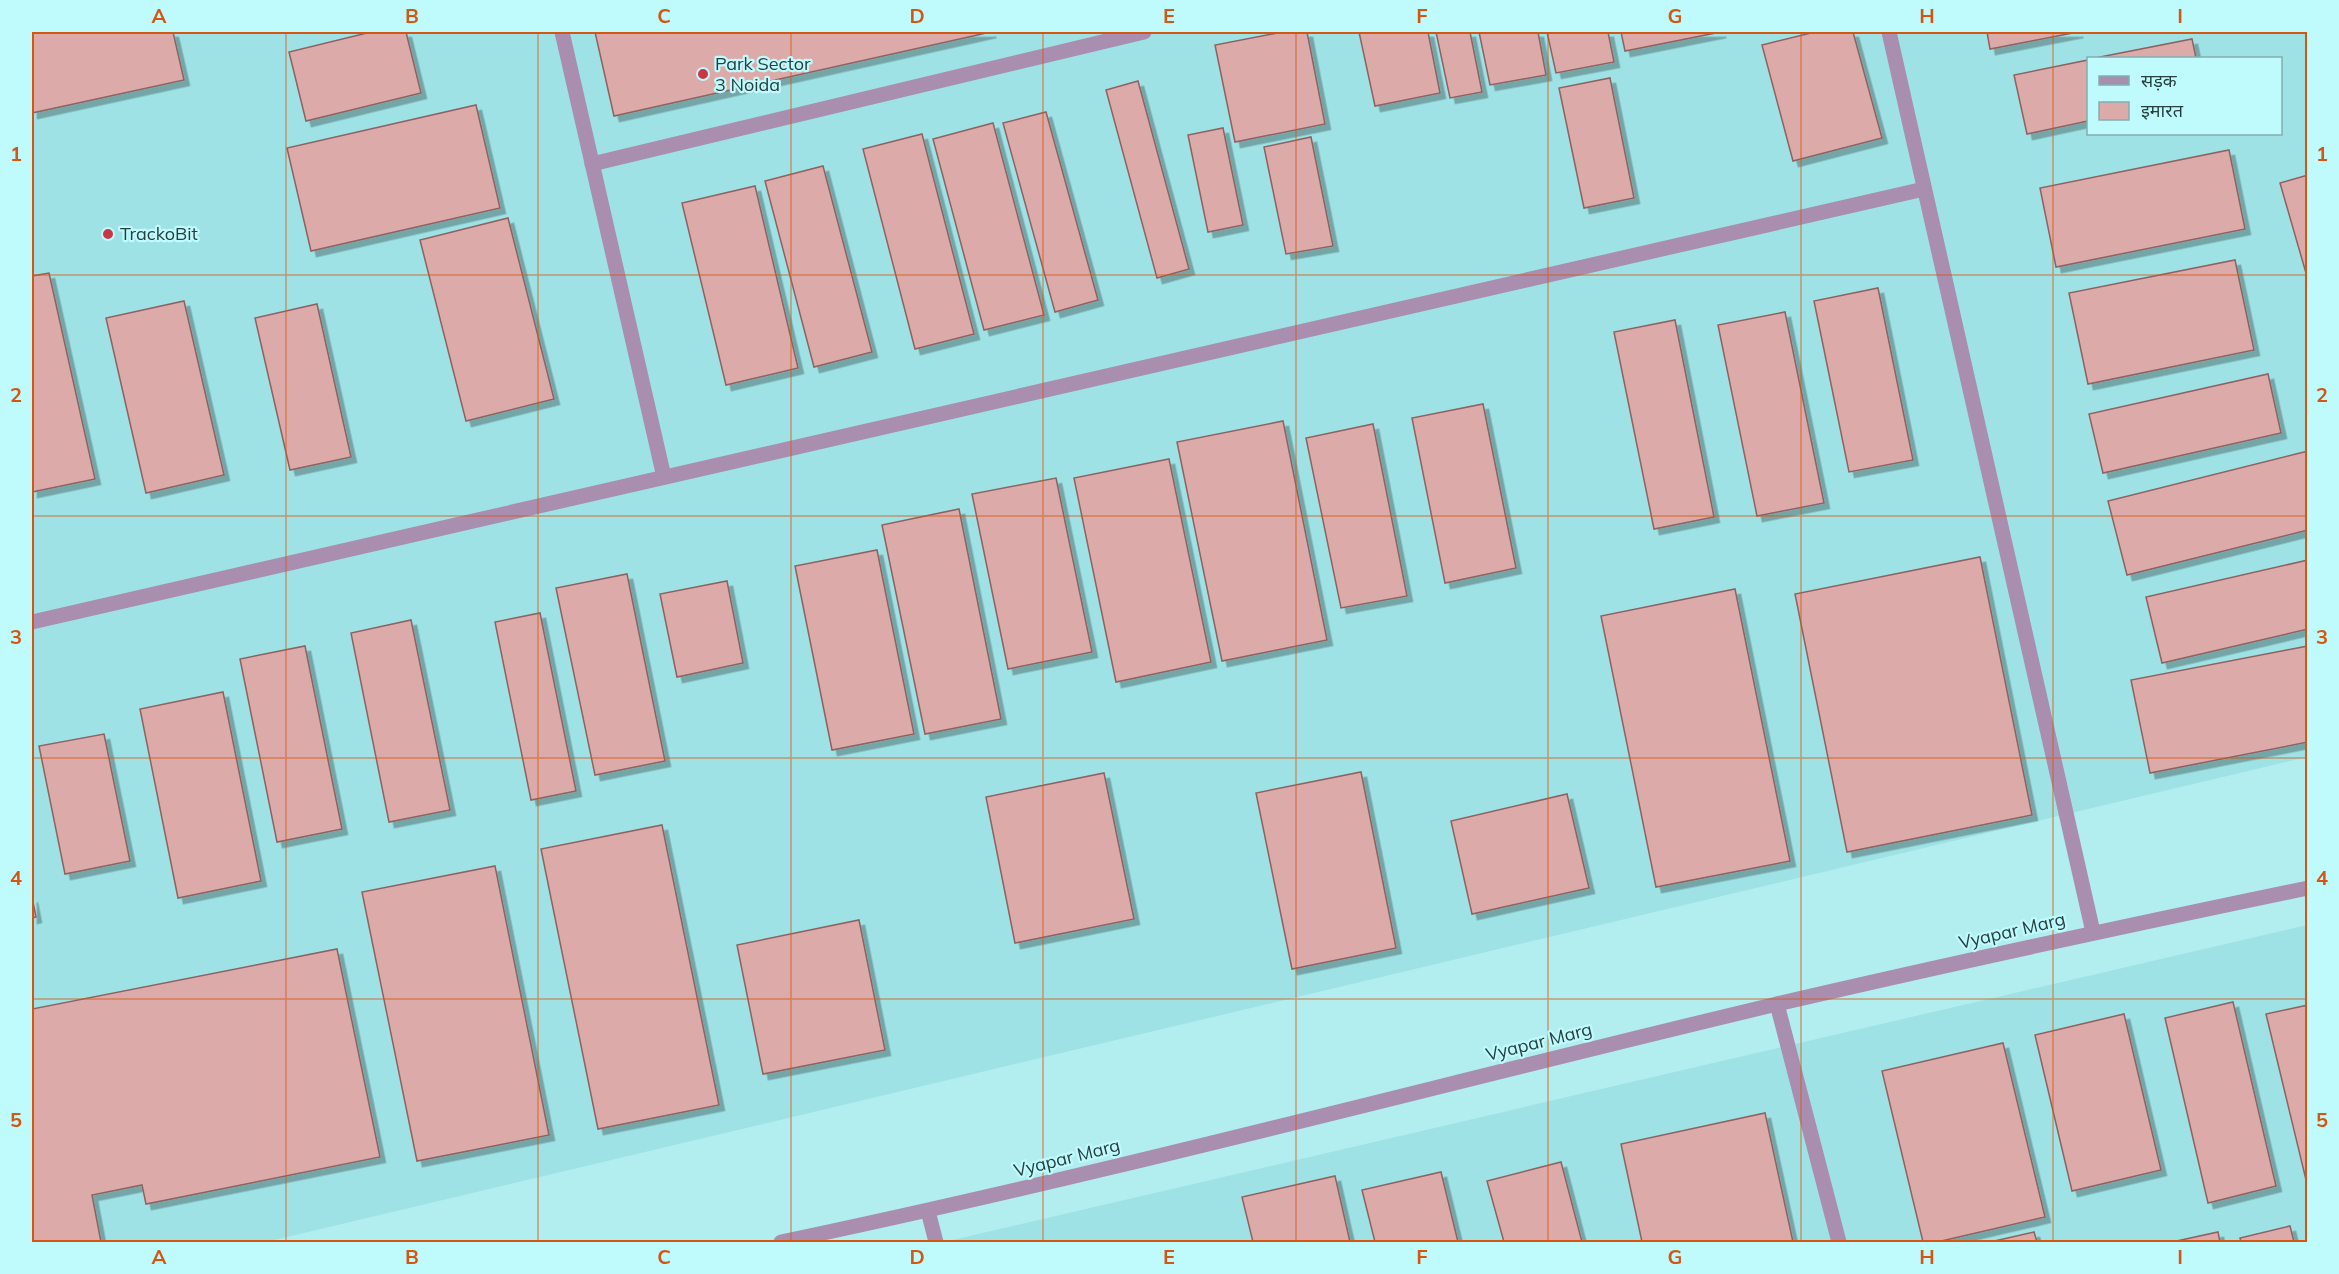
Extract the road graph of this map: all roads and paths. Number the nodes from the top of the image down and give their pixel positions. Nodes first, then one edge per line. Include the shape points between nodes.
1 (562, 32) edge
2 (1144, 32) edge
3 (1889, 32) edge
4 (592, 164) junction
5 (1924, 189) junction
6 (664, 477) junction
7 (32, 622) edge
8 (2307, 888) edge
9 (2093, 932) junction
10 (1777, 1004) junction
11 (928, 1212) junction
12 (782, 1242) edge
13 (936, 1242) edge
14 (1839, 1242) edge

1 - 4 street
2 - 4 street
3 - 5 street
4 - 6 street
5 - 6 street
5 - 9 street
6 - 7 street
8 - 9 street, Vyapar Marg
9 - 10 street, Vyapar Marg
10 - 11 street, Vyapar Marg
10 - 14 street
11 - 12 street, Vyapar Marg
11 - 13 street

